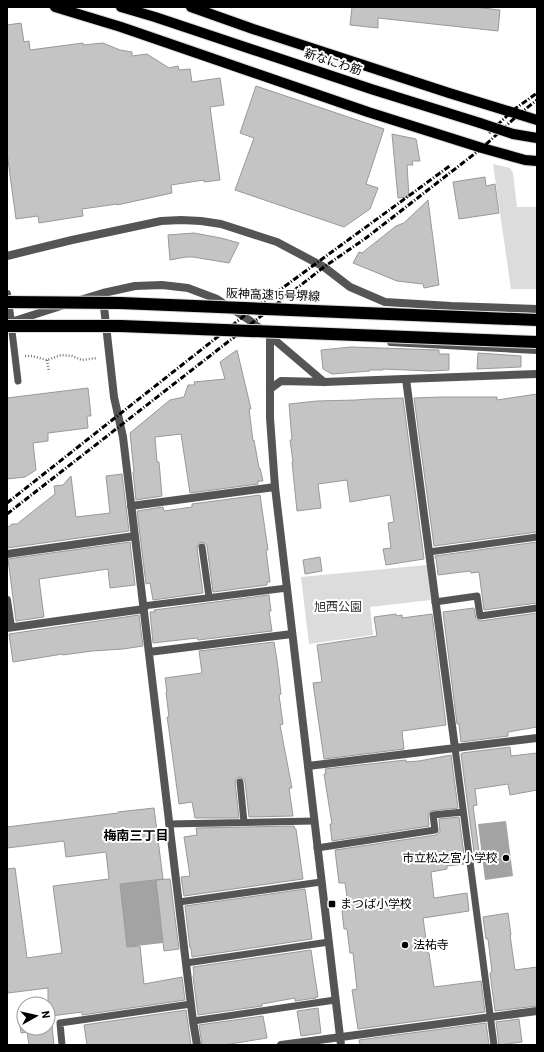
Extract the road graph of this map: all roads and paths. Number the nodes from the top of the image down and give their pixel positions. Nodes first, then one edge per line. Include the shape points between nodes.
1 (55, 7) edge
2 (121, 7) edge
3 (191, 7) edge
4 (537, 120) edge
5 (537, 138) edge
6 (537, 161) edge
7 (7, 256) edge
8 (103, 293) junction
9 (7, 294) edge
10 (7, 302) edge
11 (537, 309) edge
12 (537, 320) edge
13 (8, 323) edge
14 (270, 336) junction
15 (537, 342) edge
16 (537, 350) edge
17 (15, 357) junction
18 (110, 357) junction
19 (47, 360) junction
20 (49, 372) dead end
21 (537, 374) edge
22 (406, 379) junction
23 (18, 381) dead end
24 (324, 382) junction
25 (270, 389) junction
26 (275, 487) junction
27 (131, 506) junction
28 (135, 536) junction
29 (537, 537) edge
30 (202, 547) dead end
31 (429, 552) junction
32 (7, 554) edge
33 (287, 588) junction
34 (209, 597) junction
35 (7, 600) edge
36 (435, 602) junction
37 (143, 607) junction
38 (537, 608) edge
39 (9, 628) edge
40 (292, 634) junction
41 (149, 652) junction
42 (537, 738) edge
43 (454, 748) junction
44 (308, 766) junction
45 (240, 782) dead end
46 (463, 812) junction
47 (314, 821) junction
48 (244, 822) junction
49 (169, 824) junction
50 (317, 848) junction
51 (321, 882) junction
52 (179, 902) junction
53 (328, 942) junction
54 (186, 963) junction
55 (335, 1000) junction
56 (191, 1004) junction
57 (537, 1011) edge
58 (490, 1018) junction
59 (193, 1021) junction
60 (340, 1041) edge
61 (62, 1045) edge
62 (197, 1045) edge
63 (281, 1045) edge
64 (494, 1045) edge

1 - 6 main road via 121,27 368,112 489,150
2 - 5 main road, 新なにわ筋, bridge via 513,134
3 - 4 main road via 253,30
7 - 11 street via 154,222 201,220 277,242 324,267 350,287 385,302
8 - 13 street
8 - 14 street via 135,286 162,285 188,288 217,299
8 - 18 street
9 - 13 street
10 - 12 highway, 阪神高速15号堺線, bridge via 120,303
13 - 15 highway, bridge
13 - 17 lane
14 - 16 street
14 - 24 street
14 - 25 street
17 - 19 path via 32,356
17 - 23 lane
18 - 19 path via 82,360 61,355
18 - 27 street
19 - 20 path
21 - 22 street
22 - 24 street
22 - 31 street
24 - 25 street via 281,381
25 - 26 street
26 - 27 street
26 - 33 street
27 - 28 street
28 - 32 street
28 - 37 street
29 - 31 lane
30 - 34 lane
31 - 36 street
33 - 34 lane
33 - 40 street
34 - 37 lane
35 - 39 street
36 - 38 lane via 477,596 480,616
36 - 43 street
37 - 39 street
37 - 41 street
40 - 41 street
40 - 44 street
41 - 49 street
42 - 43 street
43 - 44 street
43 - 46 lane
44 - 47 street
45 - 48 lane
46 - 50 lane via 432,815 434,830
46 - 58 lane
47 - 48 lane
47 - 50 street
48 - 49 lane
49 - 52 street
50 - 51 street
51 - 52 lane
51 - 53 street
52 - 54 street
53 - 54 lane
53 - 55 street
54 - 56 street
55 - 59 lane
55 - 60 street
56 - 59 street
56 - 61 lane via 60,1023
57 - 58 street
58 - 60 street
58 - 64 lane
59 - 62 street
60 - 63 street

